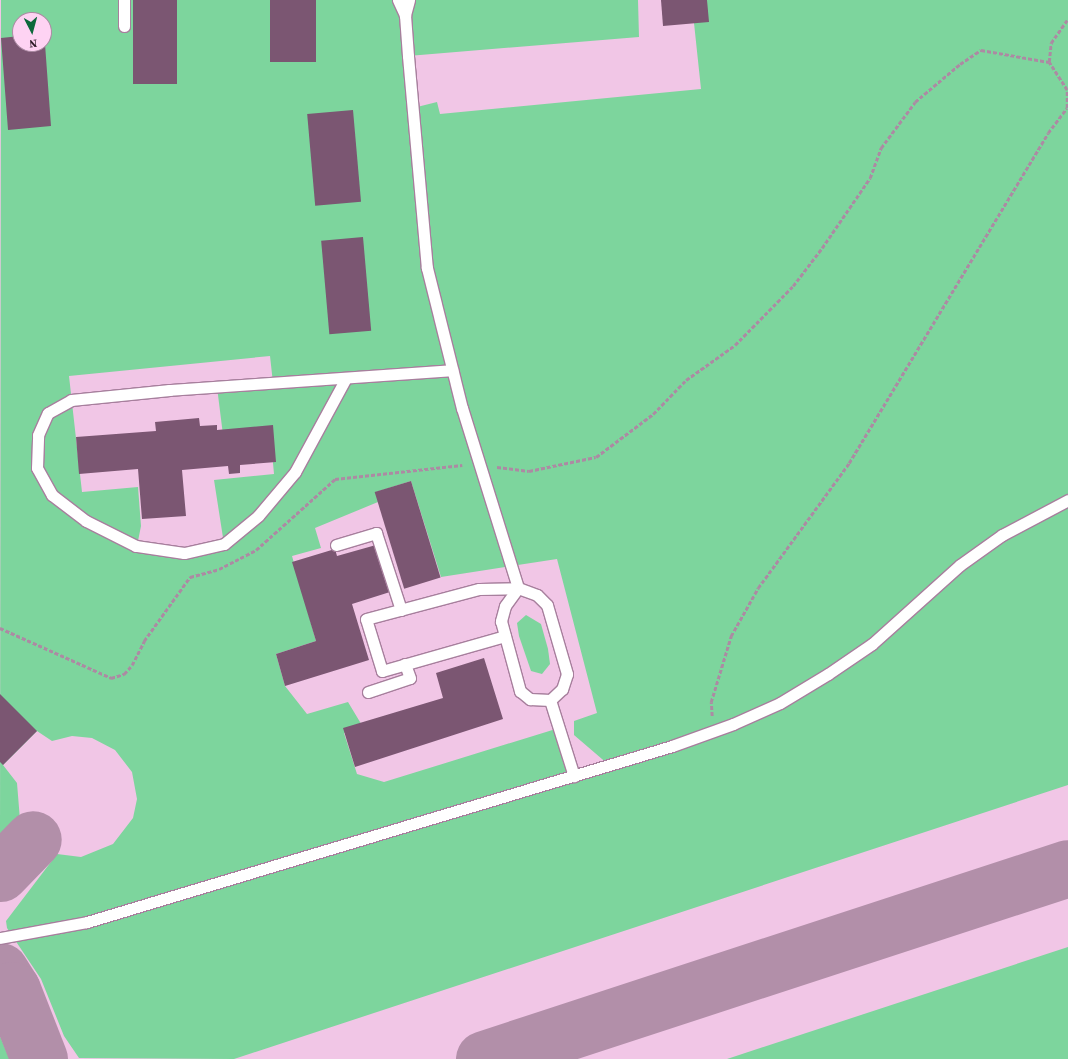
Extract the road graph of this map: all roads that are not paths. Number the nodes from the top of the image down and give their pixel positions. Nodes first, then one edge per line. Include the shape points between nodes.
1 (124, 0) edge
2 (398, 0) edge
3 (409, 0) edge
4 (405, 15) junction
5 (124, 26) dead end
6 (452, 370) junction
7 (346, 378) junction
8 (1068, 500) edge
9 (336, 545) dead end
10 (518, 588) junction
11 (401, 610) junction
12 (505, 636) junction
13 (405, 664) junction
14 (368, 692) dead end
15 (550, 700) junction
16 (574, 776) junction
17 (0, 938) edge

1 - 5 lane
2 - 4 lane
3 - 4 lane
4 - 6 lane via 427,268
6 - 7 lane
6 - 10 lane
7 - 7 lane via 72,400 48,413 38,435 37,468 52,495 86,521 136,546 184,553 224,544 258,516 295,472
8 - 16 lane via 1002,535 960,565 872,644 780,704 713,731
9 - 11 lane via 376,533
10 - 11 lane via 479,589
10 - 12 lane via 505,606 501,621
10 - 15 lane via 537,595 547,605 567,674 562,689
11 - 13 lane via 366,619 382,671
12 - 13 lane
12 - 15 lane via 520,691 530,699
13 - 14 lane via 410,678
15 - 16 lane
16 - 17 lane via 87,922

